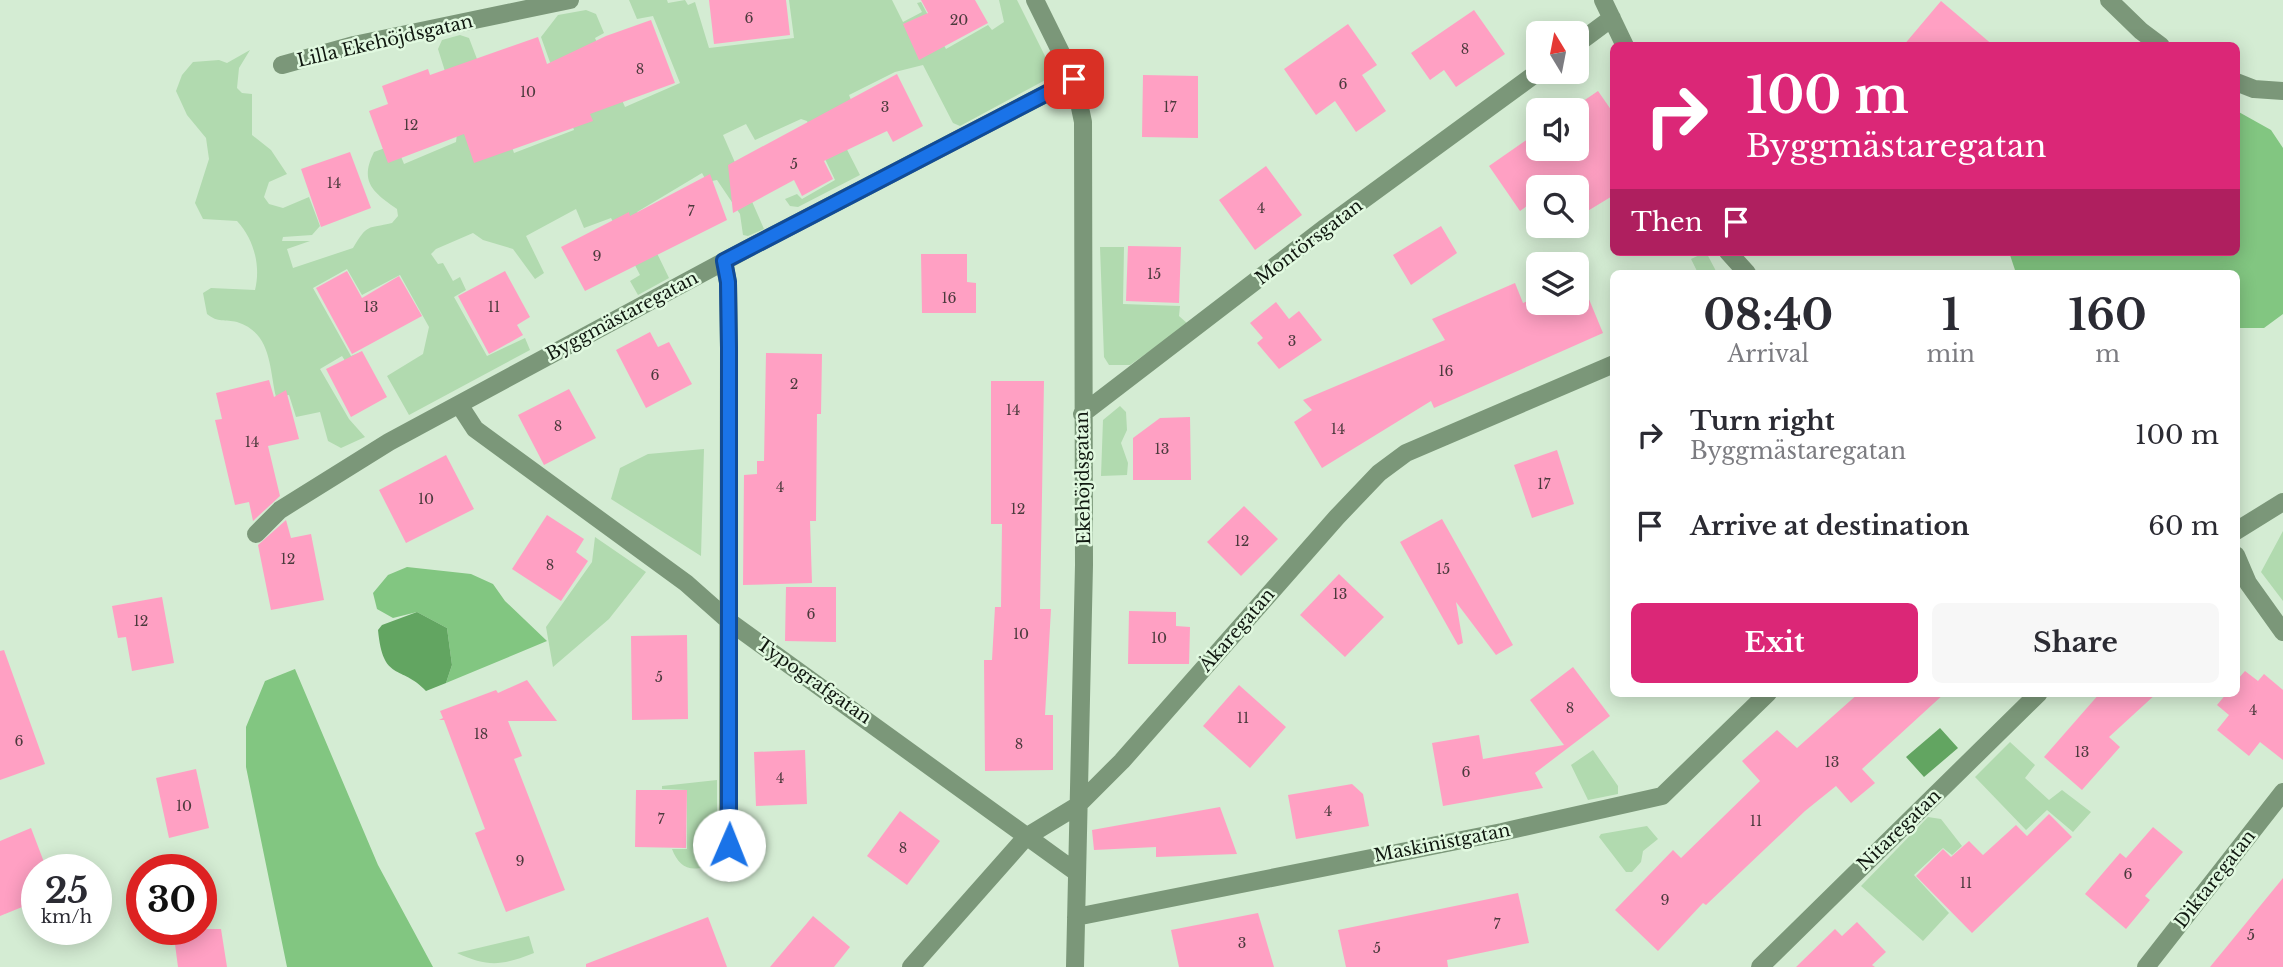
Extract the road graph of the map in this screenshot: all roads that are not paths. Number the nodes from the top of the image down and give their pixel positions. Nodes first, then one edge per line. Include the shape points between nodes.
1 (570, 0) edge
2 (1035, 0) edge
3 (1603, 0) edge
4 (2109, 0) edge
5 (1612, 18) junction
6 (1589, 35) edge
7 (1623, 42) edge
8 (2156, 42) edge
9 (282, 65) dead end
10 (1074, 79) junction
11 (1526, 81) edge
12 (2240, 84) edge
13 (2283, 91) edge
14 (1732, 256) edge
15 (724, 261) junction
16 (1744, 270) edge
17 (1610, 366) edge
18 (460, 406) junction
19 (1082, 414) junction
20 (2283, 502) edge
21 (2240, 529) edge
22 (256, 534) dead end
23 (2240, 564) edge
24 (730, 622) junction
25 (2283, 632) edge
26 (1764, 697) edge
27 (2035, 697) edge
28 (2283, 792) edge
29 (1077, 806) junction
30 (1026, 836) junction
31 (728, 873) dead end
32 (1076, 873) junction
33 (1076, 917) junction
34 (911, 967) edge
35 (1075, 967) edge
36 (1760, 967) edge
37 (2146, 967) edge

1 - 9 street, Lilla Ekehöjdsgatan via 354,45
2 - 10 street, Ekehöjdsgatan
3 - 5 street
4 - 8 street
5 - 6 street
5 - 7 street
10 - 15 street, Byggmästaregatan
10 - 19 street, Ekehöjdsgatan via 1083,121
11 - 19 street, Montörsgatan
12 - 13 street
14 - 16 street
15 - 18 street, Byggmästaregatan
15 - 24 street via 729,309
17 - 29 street, Åkaregatan via 1406,453 1379,474
18 - 22 street, Byggmästaregatan via 325,481 280,510
18 - 24 street, Typografgatan via 475,429 686,583
19 - 29 street, Ekehöjdsgatan via 1084,565
20 - 21 street
23 - 25 street
24 - 30 street, Typografgatan
24 - 31 street
26 - 33 street, Maskinistgatan via 1662,796
27 - 36 street, Nitaregatan
28 - 37 street, Diktaregatan
29 - 30 street, Åkaregatan
29 - 32 street, Ekehöjdsgatan
30 - 32 street, Typografgatan
30 - 34 street, Åkaregatan
32 - 33 street, Ekehöjdsgatan
33 - 35 street, Ekehöjdsgatan

